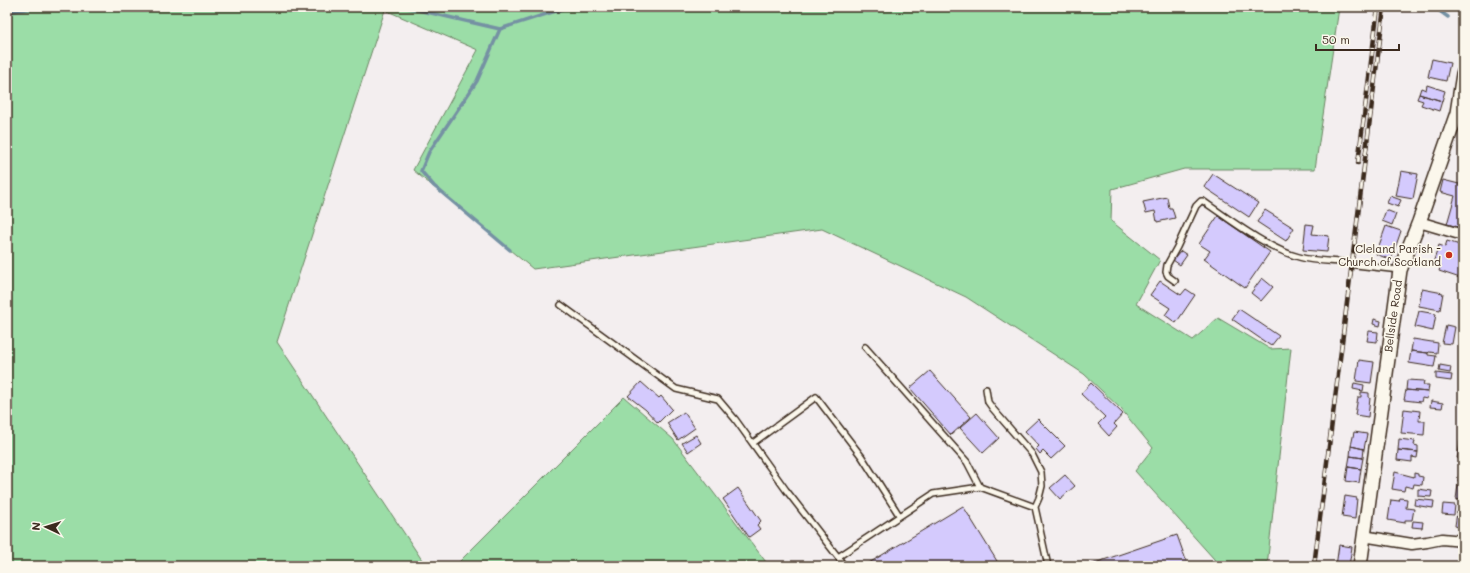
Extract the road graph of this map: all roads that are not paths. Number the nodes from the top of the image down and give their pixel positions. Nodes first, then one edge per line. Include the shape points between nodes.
1 (1463, 74) edge
2 (1419, 222) junction
3 (1463, 235) edge
4 (1342, 262) dead end
5 (1356, 265) dead end
6 (1400, 270) junction
7 (1175, 281) dead end
8 (561, 305) dead end
9 (865, 347) dead end
10 (986, 390) dead end
11 (753, 443) junction
12 (980, 487) junction
13 (1035, 507) junction
14 (899, 515) junction
15 (1364, 536) junction
16 (1463, 541) edge
17 (838, 557) junction
18 (844, 566) edge
19 (1048, 566) edge
20 (1360, 566) edge

1 - 2 main road, Bellside Road via 1457,113
2 - 3 street
2 - 6 main road, Bellside Road
4 - 7 lane via 1300,258 1282,251 1201,201 1196,206 1167,265 1166,272
5 - 6 lane
6 - 15 main road, Bellside Road
8 - 11 lane via 676,389 718,399
9 - 12 lane via 967,462
10 - 13 lane via 988,402 1032,454 1041,472 1042,486
11 - 14 lane via 816,397 862,457
11 - 17 lane
12 - 13 lane
12 - 14 lane via 933,494
13 - 19 lane
14 - 17 lane
15 - 16 street via 1412,544 1442,539
15 - 20 main road, Bellside Road
17 - 18 lane

